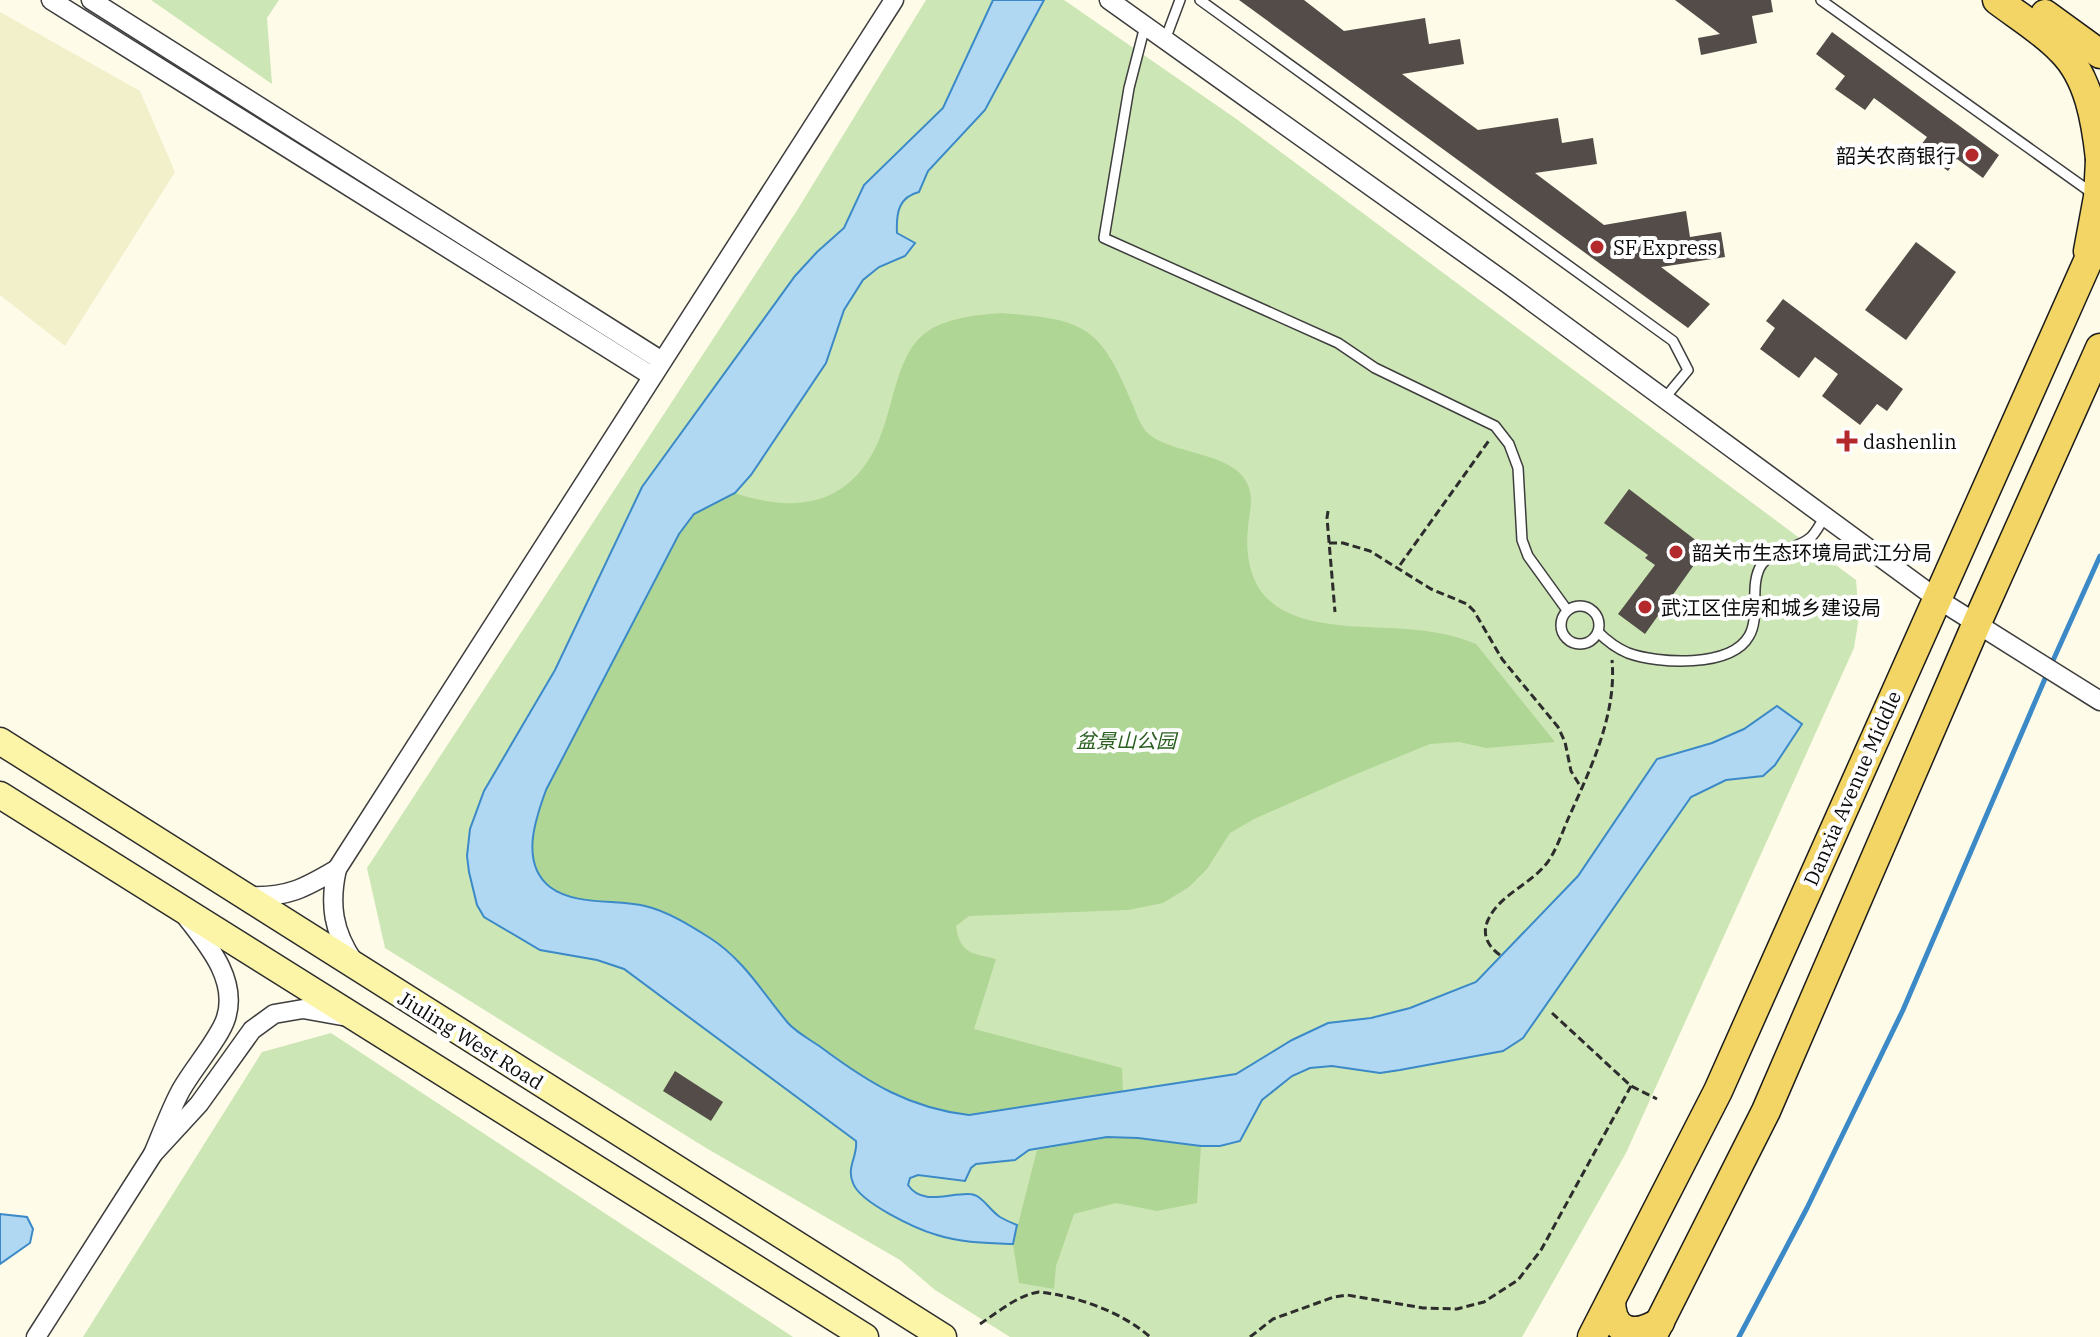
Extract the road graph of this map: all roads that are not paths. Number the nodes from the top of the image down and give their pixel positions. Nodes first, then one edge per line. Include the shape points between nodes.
1 (51, 0) edge
2 (91, 0) edge
3 (894, 0) edge
4 (1109, 0) edge
5 (1180, 0) edge
6 (1200, 0) edge
7 (1821, 0) edge
8 (1997, 0) edge
9 (2025, 0) edge
10 (1145, 26) junction
11 (1165, 40) junction
12 (2100, 54) edge
13 (2100, 160) edge
14 (2099, 197) edge
15 (2100, 234) edge
16 (2086, 265) junction
17 (2100, 348) edge
18 (657, 369) junction
19 (1664, 399) junction
20 (1824, 518) junction
21 (1936, 598) junction
22 (1567, 610) junction
23 (1976, 625) junction
24 (1598, 632) junction
25 (2100, 701) edge
26 (0, 741) edge
27 (0, 795) edge
28 (337, 869) junction
29 (241, 895) junction
30 (178, 907) junction
31 (360, 971) junction
32 (366, 1023) junction
33 (153, 1154) junction
34 (1611, 1301) junction
35 (1656, 1330) edge
36 (36, 1337) edge
37 (865, 1337) edge
38 (943, 1337) edge
39 (1592, 1337) edge

1 - 18 street
2 - 18 street
3 - 18 street
4 - 10 street
5 - 11 lane
6 - 19 lane via 1673,341 1688,370
7 - 14 lane
8 - 13 main road via 2074,65 2091,106
9 - 12 main road
10 - 11 street
10 - 22 lane via 1104,238 1338,343 1375,368 1497,430 1518,468 1522,540 1528,556
11 - 19 street
13 - 14 main road
14 - 16 main road
15 - 16 main road, Danxia Avenue Middle
16 - 21 main road, Danxia Avenue Middle
17 - 23 main road
18 - 28 street
19 - 20 street
20 - 21 street
20 - 24 lane via 1810,538 1774,554 1760,568 1752,631 1731,652 1702,660 1663,660 1631,654
21 - 23 street
21 - 34 main road, Danxia Avenue Middle via 1718,1091
22 - 24 lane via 1589,607 1599,621
22 - 24 lane via 1561,626 1569,641 1586,643
23 - 25 street
23 - 35 main road via 1766,1111
26 - 29 main road, Jiuling West Road
27 - 30 main road, Jiuling West Road
28 - 29 street via 300,891
28 - 31 street via 335,924
29 - 31 main road, Jiuling West Road
30 - 32 main road, Jiuling West Road
30 - 33 street via 224,973 226,1018 180,1092
31 - 38 main road, Jiuling West Road
32 - 33 street via 321,1010 274,1014 252,1030 199,1104
32 - 37 main road, Jiuling West Road
33 - 36 street
34 - 35 main road via 1613,1317 1624,1329
34 - 39 main road, Danxia Avenue Middle

